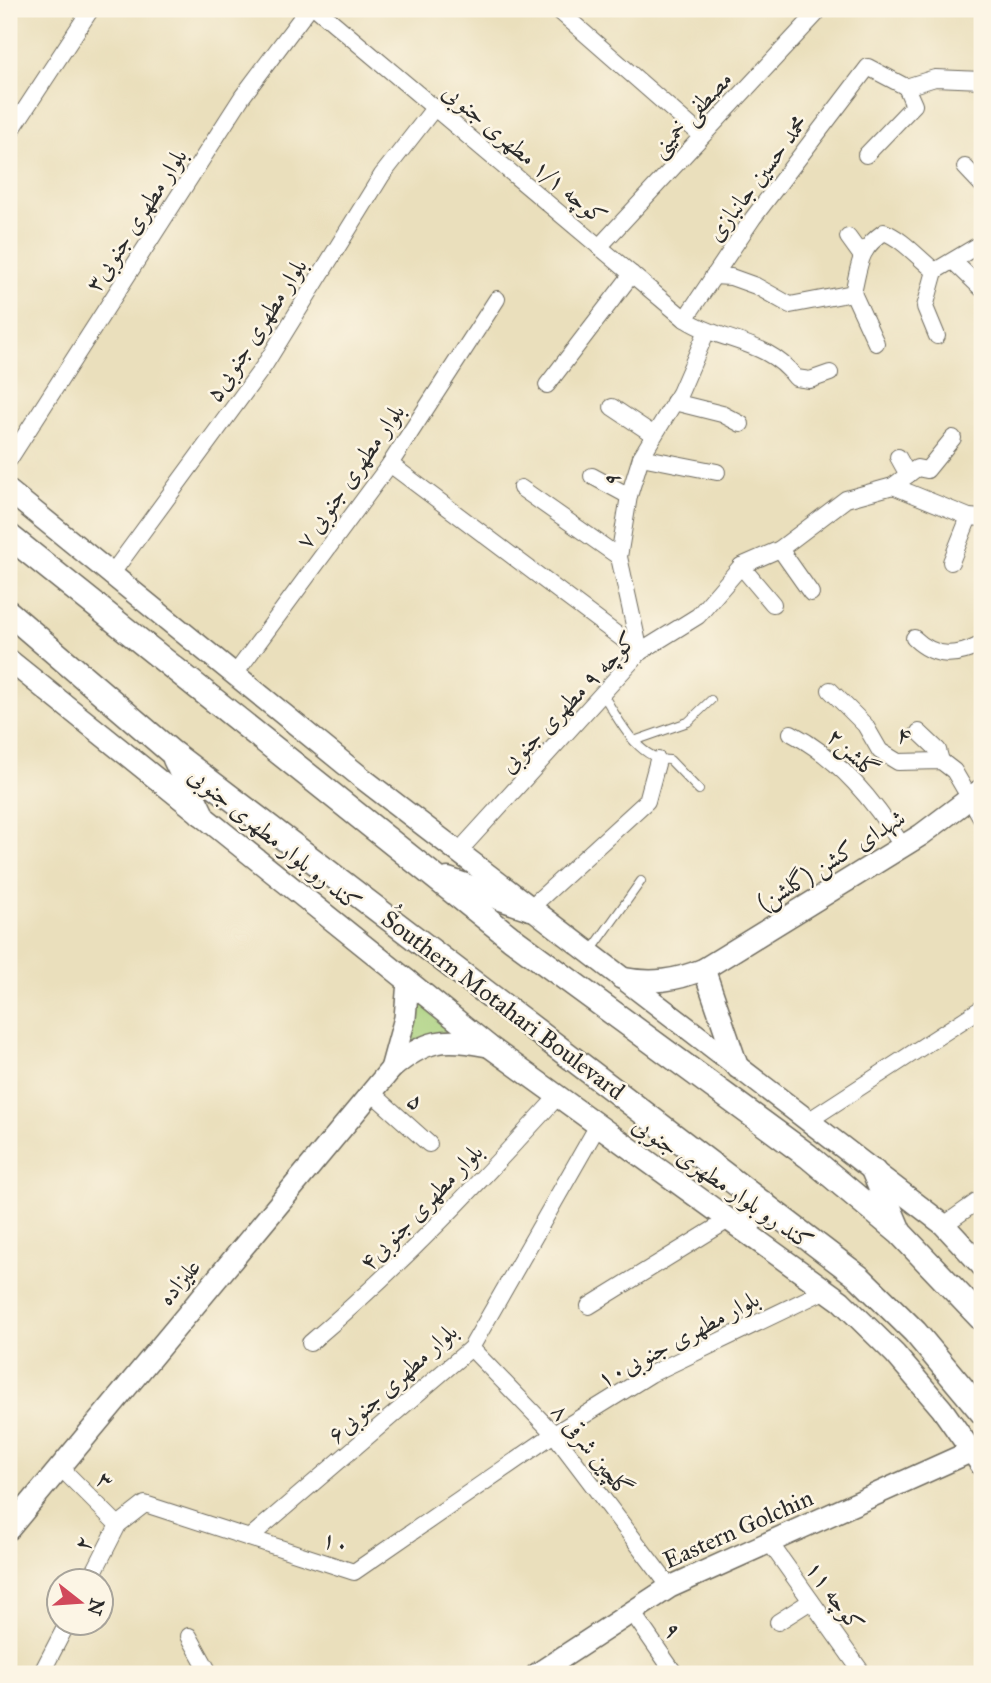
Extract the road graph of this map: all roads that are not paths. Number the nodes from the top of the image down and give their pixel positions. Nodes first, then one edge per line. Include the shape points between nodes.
1 (91, 9) edge
2 (308, 9) edge
3 (317, 9) edge
4 (557, 9) edge
5 (815, 11) edge
6 (982, 80) edge
7 (906, 88) junction
8 (435, 107) junction
9 (9, 134) edge
10 (702, 136) junction
11 (866, 155) dead end
12 (965, 167) dead end
13 (982, 185) edge
14 (848, 237) dead end
15 (982, 243) edge
16 (599, 247) junction
17 (861, 255) junction
18 (953, 261) junction
19 (935, 271) junction
20 (632, 274) junction
21 (713, 276) junction
22 (982, 289) edge
23 (853, 293) junction
24 (497, 299) dead end
25 (685, 319) junction
26 (706, 332) junction
27 (937, 336) dead end
28 (876, 343) dead end
29 (830, 373) dead end
30 (547, 384) dead end
31 (674, 402) junction
32 (612, 407) dead end
33 (741, 424) dead end
34 (654, 435) junction
35 (953, 438) dead end
36 (641, 457) junction
37 (898, 457) dead end
38 (9, 460) edge
39 (390, 464) junction
40 (716, 472) dead end
41 (908, 475) junction
42 (592, 476) dead end
43 (892, 486) junction
44 (522, 488) dead end
45 (9, 491) edge
46 (629, 496) junction
47 (975, 517) edge
48 (9, 536) edge
49 (780, 548) junction
50 (619, 557) junction
51 (951, 562) dead end
52 (741, 566) junction
53 (110, 576) junction
54 (811, 593) dead end
55 (773, 604) dead end
56 (9, 613) edge
57 (914, 638) dead end
58 (982, 644) edge
59 (640, 652) junction
60 (9, 660) edge
61 (235, 674) junction
62 (830, 690) dead end
63 (601, 693) junction
64 (711, 700) dead end
65 (919, 732) dead end
66 (791, 733) dead end
67 (634, 741) junction
68 (171, 752) junction
69 (658, 760) junction
70 (941, 761) junction
71 (699, 790) dead end
72 (976, 795) edge
73 (201, 813) junction
74 (982, 819) edge
75 (902, 847) junction
76 (459, 851) junction
77 (430, 874) junction
78 (641, 881) dead end
79 (530, 908) junction
80 (589, 953) junction
81 (704, 969) junction
82 (620, 977) junction
83 (408, 981) junction
84 (982, 1008) edge
85 (491, 1046) junction
86 (738, 1068) junction
87 (391, 1069) junction
88 (371, 1092) junction
89 (558, 1097) junction
90 (808, 1121) junction
91 (597, 1127) junction
92 (429, 1144) dead end
93 (874, 1172) junction
94 (982, 1198) edge
95 (764, 1204) junction
96 (737, 1224) junction
97 (944, 1224) junction
98 (900, 1233) junction
99 (982, 1266) edge
100 (827, 1290) junction
101 (589, 1306) dead end
102 (982, 1319) edge
103 (310, 1343) dead end
104 (471, 1348) junction
105 (982, 1412) edge
106 (554, 1434) junction
107 (977, 1459) edge
108 (60, 1467) junction
109 (118, 1525) junction
110 (9, 1529) edge
111 (248, 1538) junction
112 (769, 1543) junction
113 (96, 1568) edge
114 (670, 1587) junction
115 (811, 1601) junction
116 (632, 1612) junction
117 (778, 1622) dead end
118 (189, 1636) dead end
119 (59, 1638) edge
120 (205, 1672) edge
121 (41, 1674) edge
122 (537, 1674) edge
123 (676, 1674) edge
124 (863, 1674) edge

1 - 9 street
2 - 38 street, بلوار مطهری جنوبی۳ via 243,97
3 - 8 street, کوچه ۱/۱ مطهری جنوبی
4 - 10 street
5 - 10 street, مصطفی خمینی
6 - 7 street via 934,78
7 - 11 street via 914,105
7 - 21 street, محمد حسین جانبازی via 868,67
8 - 16 street, کوچه ۱/۱ مطهری جنوبی
8 - 53 street, ۵بلوار مطهری جنوبی via 382,175 264,366
10 - 16 street, مصطفی خمینی
12 - 13 street
14 - 17 street
15 - 18 street
16 - 20 street, کوچه ۱/۱ مطهری جنوبی
17 - 19 street via 867,243 884,232 897,237
17 - 23 street
18 - 19 street
18 - 22 street
19 - 27 street via 925,307
20 - 25 street, کوچه ۱/۱ مطهری جنوبی
20 - 30 street
21 - 23 street via 756,286 790,305
21 - 25 street, محمد حسین جانبازی
23 - 28 street
24 - 39 street, ۷ بلوار مطهری جنوبی
25 - 26 street, کوچه ۱/۱ مطهری جنوبی
26 - 29 street, کوچه ۱/۱ مطهری جنوبی via 736,338 783,361 796,378 810,380
26 - 31 street, ۹
31 - 33 street via 722,414
31 - 34 street, ۹
32 - 34 street
34 - 36 street, ۹
35 - 41 street, کوچه ۹ مطهری جنوبی via 927,470 917,468
36 - 40 street
36 - 46 street, ۹
37 - 41 street
39 - 59 street
39 - 61 street, ۷ بلوار مطهری جنوبی
41 - 43 street, کوچه ۹ مطهری جنوبی
42 - 46 street
43 - 47 street
43 - 49 street, کوچه ۹ مطهری جنوبی via 846,499
44 - 50 street
45 - 53 main road
46 - 50 street, ۹
47 - 51 street
48 - 77 main road
49 - 52 street, کوچه ۹ مطهری جنوبی
49 - 54 street
50 - 59 street, ۹
52 - 55 street
52 - 59 street, کوچه ۹ مطهری جنوبی via 698,617
53 - 61 main road
56 - 68 main road, ُSouthern Motahari Boulevard
57 - 58 street via 936,653 952,656
59 - 63 street, کوچه ۹ مطهری جنوبی
60 - 73 main road, کند رو بلوار مطهری جنوبی
61 - 76 main road
62 - 70 street, ۴ via 865,726 880,751 898,762
63 - 67 lane
63 - 76 street, کوچه ۹ مطهری جنوبی
64 - 67 lane via 688,722
65 - 70 street via 938,750
66 - 75 street, گلشن۲ via 815,746 850,777 879,809
67 - 69 lane
68 - 73 main road
68 - 95 main road, ُSouthern Motahari Boulevard
69 - 71 lane via 670,760
69 - 79 street via 647,801
70 - 72 street
72 - 74 street
72 - 75 main road, شهدای کشن (گلشن)
73 - 83 main road, کند رو بلوار مطهری جنوبی
75 - 81 main road, شهدای کشن (گلشن)
76 - 79 main road
77 - 79 main road
77 - 98 main road via 808,1156
78 - 80 lane
79 - 80 main road
80 - 82 main road
81 - 82 main road, شهدای کشن (گلشن) via 676,980 644,982
81 - 86 main road
82 - 86 main road
83 - 85 main road, کند رو بلوار مطهری جنوبی
83 - 87 main road, علیزاده via 405,1018
84 - 90 street
85 - 87 main road, علیزاده via 455,1039 436,1041 419,1047
85 - 89 main road, کند رو بلوار مطهری جنوبی
86 - 90 main road
87 - 88 main road, علیزاده
88 - 92 street, ۵
88 - 108 main road, علیزاده
89 - 91 main road, کند رو بلوار مطهری جنوبی
89 - 103 street, بلوار مطهری جنوبی۴ via 376,1287
90 - 93 main road
91 - 96 main road, کند رو بلوار مطهری جنوبی
91 - 104 street, بلوار مطهری جنوبی۶
93 - 97 main road
93 - 98 main road
94 - 97 street
95 - 96 main road
95 - 105 main road, ُSouthern Motahari Boulevard via 860,1278 915,1332
96 - 100 main road, کند رو بلوار مطهری جنوبی
96 - 101 street
97 - 99 main road
98 - 102 main road
100 - 106 street, بلوار مطهری جنوبی۱۰ via 651,1374
100 - 107 main road, کند رو بلوار مطهری جنوبی via 895,1354
104 - 106 street, ۸ گلچین شرقی
104 - 111 street, بلوار مطهری جنوبی۶
106 - 111 street, ۱۰ via 354,1572
106 - 114 street, ۸ گلچین شرقی
107 - 112 main road, Eastern Golchin
108 - 109 street, ۳
108 - 110 main road, علیزاده
109 - 111 street, ۱۰ via 145,1504
109 - 113 street, ۲
112 - 114 main road, Eastern Golchin
112 - 115 street, کوچه ۱۱
114 - 116 main road, Eastern Golchin
115 - 117 street
115 - 124 street, کوچه ۱۱
116 - 122 main road, Eastern Golchin
116 - 123 street, ۹
118 - 120 street
119 - 121 street

